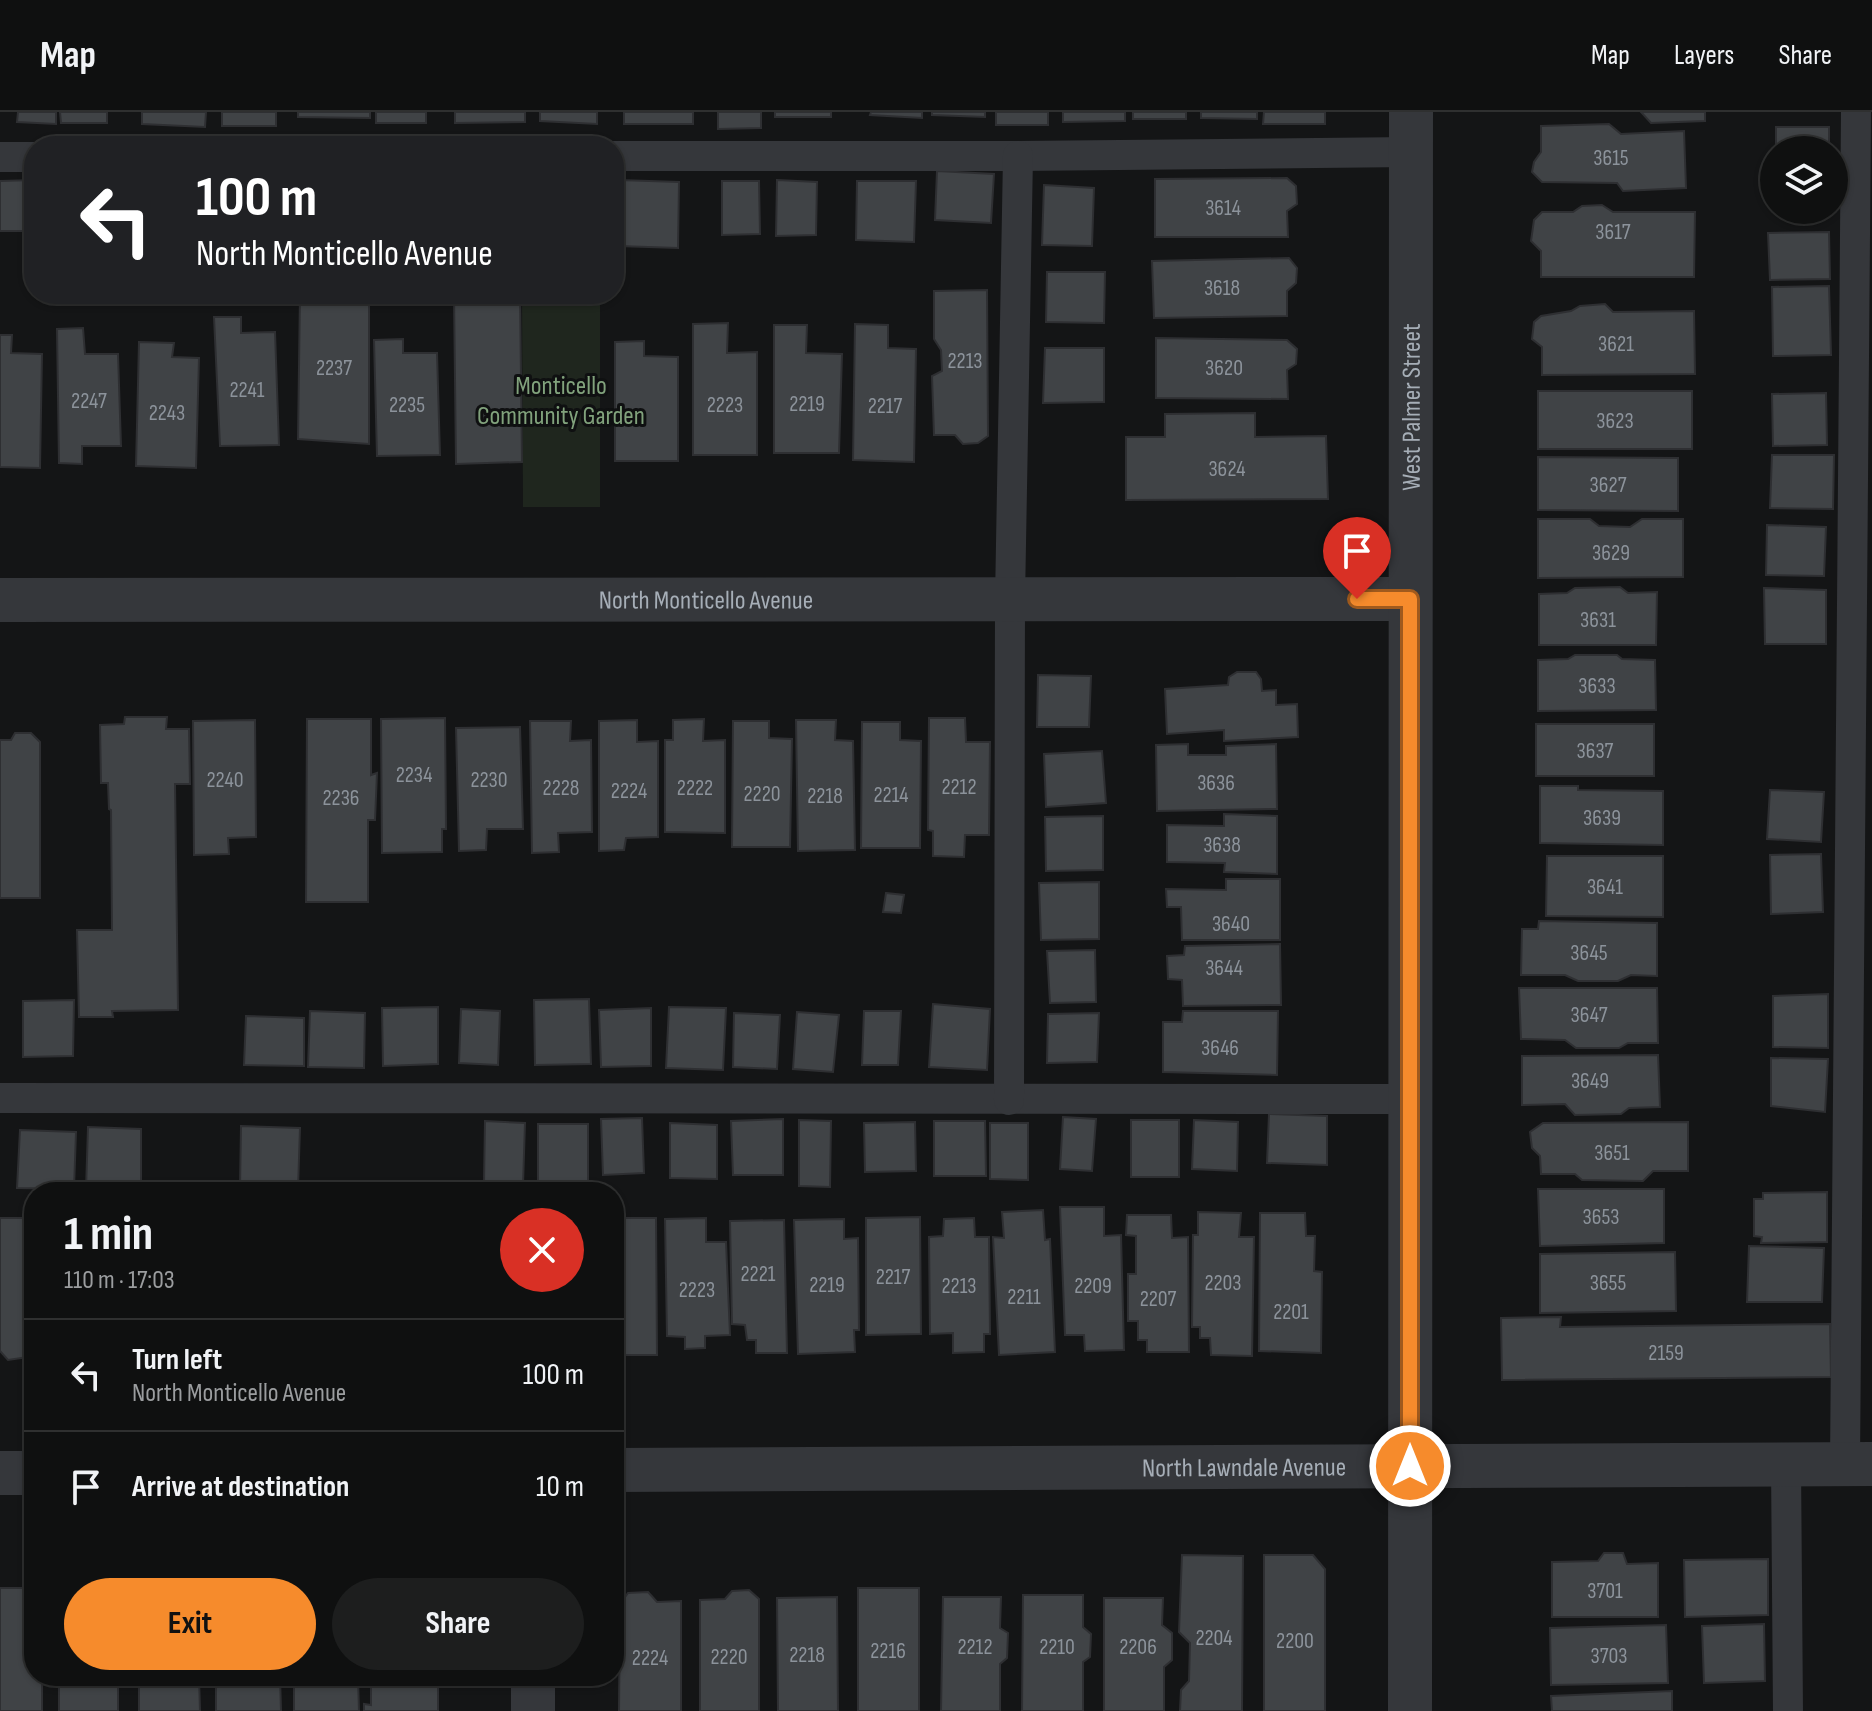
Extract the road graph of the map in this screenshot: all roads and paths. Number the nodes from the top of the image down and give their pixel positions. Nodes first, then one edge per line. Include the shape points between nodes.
1 (1856, 112) edge
2 (1411, 132) edge
3 (624, 156) edge
4 (1018, 156) junction
5 (0, 157) edge
6 (24, 157) edge
7 (1010, 599) junction
8 (1410, 599) junction
9 (0, 600) edge
10 (0, 1098) edge
11 (1410, 1099) junction
12 (1009, 1100) junction
13 (1786, 1464) junction
14 (1859, 1464) edge
15 (1410, 1466) junction
16 (624, 1470) edge
17 (0, 1473) edge
18 (24, 1473) edge
19 (533, 1686) edge
20 (533, 1711) edge
21 (1410, 1711) edge
22 (1788, 1711) edge

1 - 14 lane
2 - 4 lane
2 - 8 street, West Palmer Street
3 - 4 lane
4 - 7 lane
5 - 6 lane
7 - 8 street, North Monticello Avenue
7 - 9 street, North Monticello Avenue
7 - 12 lane
8 - 11 street, West Palmer Street
10 - 12 lane
11 - 12 lane
11 - 15 street, West Palmer Street
13 - 14 street, North Lawndale Avenue
13 - 15 street, North Lawndale Avenue
13 - 22 lane
15 - 16 street, North Lawndale Avenue
15 - 21 street, West Palmer Street
17 - 18 street
19 - 20 street

